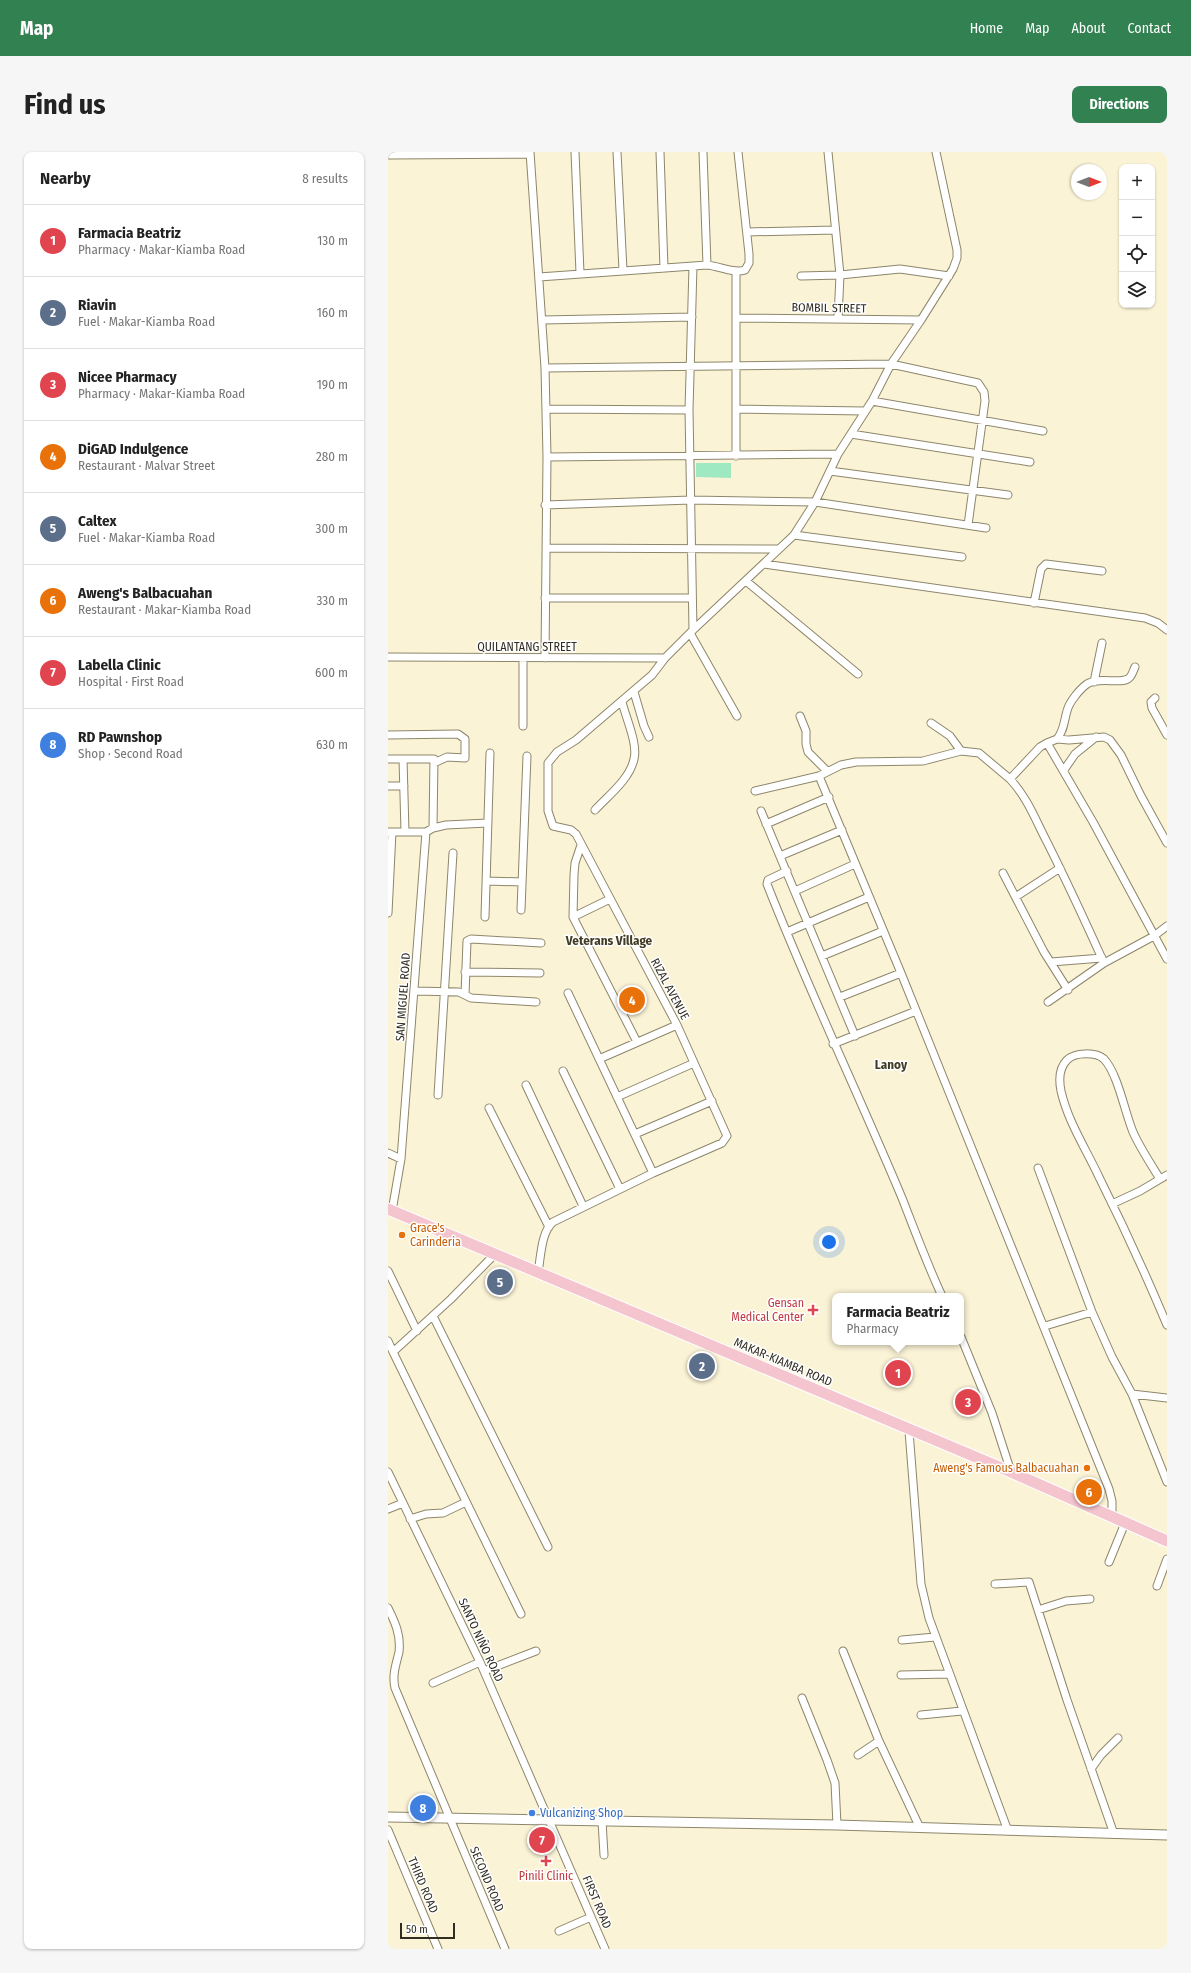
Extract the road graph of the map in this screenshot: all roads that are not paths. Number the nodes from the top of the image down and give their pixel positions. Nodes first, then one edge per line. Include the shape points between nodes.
1 (575, 152) edge
2 (618, 152) edge
3 (660, 152) edge
4 (703, 152) edge
5 (738, 152) edge
6 (828, 152) edge
7 (936, 152) edge
8 (530, 153) edge
9 (388, 155) edge
10 (835, 230) junction
11 (747, 232) junction
12 (707, 265) junction
13 (693, 266) junction
14 (664, 268) junction
15 (623, 270) junction
16 (736, 271) junction
17 (580, 273) junction
18 (840, 275) junction
19 (801, 276) dead end
20 (949, 276) junction
21 (539, 277) junction
22 (692, 317) junction
23 (736, 318) junction
24 (838, 319) junction
25 (542, 320) junction
26 (921, 320) junction
27 (891, 364) junction
28 (690, 365) junction
29 (736, 366) junction
30 (545, 368) junction
31 (872, 401) junction
32 (546, 409) junction
33 (736, 409) junction
34 (689, 410) junction
35 (865, 411) junction
36 (982, 420) junction
37 (1043, 431) dead end
38 (851, 434) junction
39 (838, 454) junction
40 (977, 454) junction
41 (689, 456) junction
42 (736, 456) junction
43 (547, 458) junction
44 (1030, 462) dead end
45 (830, 471) junction
46 (972, 491) junction
47 (1008, 495) dead end
48 (691, 500) junction
49 (815, 502) junction
50 (546, 505) junction
51 (968, 525) junction
52 (986, 528) dead end
53 (794, 535) junction
54 (546, 548) junction
55 (692, 548) junction
56 (779, 549) junction
57 (962, 557) dead end
58 (764, 564) junction
59 (1102, 571) dead end
60 (746, 581) junction
61 (545, 598) junction
62 (692, 598) junction
63 (1034, 603) junction
64 (1167, 630) edge
65 (691, 632) junction
66 (1102, 643) dead end
67 (388, 657) edge
68 (523, 658) junction
69 (545, 658) junction
70 (665, 658) junction
71 (1135, 667) dead end
72 (858, 674) dead end
73 (1094, 682) junction
74 (634, 692) junction
75 (1155, 698) dead end
76 (622, 702) junction
77 (737, 716) dead end
78 (800, 716) dead end
79 (931, 723) dead end
80 (523, 726) dead end
81 (388, 735) edge
82 (1167, 735) edge
83 (1096, 736) junction
84 (649, 737) dead end
85 (1058, 740) junction
86 (1047, 743) junction
87 (961, 751) junction
88 (490, 753) dead end
89 (527, 756) dead end
90 (388, 759) edge
91 (403, 759) junction
92 (434, 763) junction
93 (1064, 770) junction
94 (827, 771) junction
95 (819, 776) junction
96 (1010, 780) junction
97 (388, 786) edge
98 (404, 786) junction
99 (755, 791) dead end
100 (829, 797) junction
101 (595, 810) dead end
102 (761, 811) dead end
103 (488, 823) junction
104 (766, 824) junction
105 (433, 828) junction
106 (842, 830) junction
107 (390, 832) edge
108 (405, 832) junction
109 (426, 832) junction
110 (1167, 843) edge
111 (581, 845) junction
112 (453, 853) dead end
113 (780, 856) junction
114 (856, 864) junction
115 (1060, 868) junction
116 (787, 871) junction
117 (1003, 873) dead end
118 (486, 881) junction
119 (522, 882) junction
120 (795, 891) junction
121 (1017, 896) junction
122 (869, 897) junction
123 (610, 899) junction
124 (521, 910) dead end
125 (388, 913) edge
126 (485, 917) dead end
127 (573, 917) junction
128 (808, 924) junction
129 (1167, 926) edge
130 (883, 931) junction
131 (786, 932) junction
132 (1154, 936) junction
133 (541, 943) dead end
134 (822, 956) junction
135 (1167, 959) edge
136 (1103, 961) junction
137 (1051, 962) junction
138 (465, 972) junction
139 (540, 973) dead end
140 (901, 973) junction
141 (1068, 990) junction
142 (415, 991) junction
143 (445, 992) junction
144 (568, 993) dead end
145 (466, 995) junction
146 (840, 997) junction
147 (536, 1002) dead end
148 (1048, 1002) dead end
149 (916, 1011) junction
150 (677, 1025) junction
151 (855, 1036) junction
152 (637, 1042) junction
153 (833, 1044) junction
154 (599, 1059) junction
155 (694, 1062) junction
156 (563, 1071) dead end
157 (526, 1085) dead end
158 (438, 1095) dead end
159 (617, 1097) junction
160 (712, 1101) junction
161 (489, 1108) dead end
162 (635, 1134) junction
163 (388, 1153) edge
164 (401, 1159) junction
165 (1038, 1168) dead end
166 (653, 1173) junction
167 (1167, 1175) edge
168 (1160, 1179) junction
169 (620, 1189) junction
170 (1112, 1204) junction
171 (583, 1206) junction
172 (390, 1210) edge
173 (548, 1227) junction
174 (495, 1254) junction
175 (388, 1271) edge
176 (538, 1272) junction
177 (941, 1293) edge
178 (1092, 1312) junction
179 (433, 1316) junction
180 (1167, 1325) edge
181 (1045, 1326) junction
182 (417, 1330) junction
183 (388, 1341) edge
184 (964, 1344) edge
185 (394, 1352) junction
186 (1132, 1394) junction
187 (1167, 1398) edge
188 (909, 1431) junction
189 (388, 1472) edge
190 (1011, 1472) junction
191 (1167, 1482) edge
192 (466, 1502) junction
193 (402, 1503) junction
194 (388, 1509) edge
195 (1112, 1517) junction
196 (410, 1519) junction
197 (1125, 1523) junction
198 (1167, 1541) edge
199 (548, 1547) dead end
200 (1167, 1559) edge
201 (1109, 1562) dead end
202 (995, 1584) dead end
203 (1157, 1586) dead end
204 (1090, 1599) dead end
205 (388, 1608) edge
206 (1038, 1610) junction
207 (520, 1614) dead end
208 (935, 1637) junction
209 (902, 1640) dead end
210 (536, 1650) dead end
211 (843, 1651) dead end
212 (480, 1662) junction
213 (484, 1671) junction
214 (949, 1674) junction
215 (901, 1675) dead end
216 (433, 1684) dead end
217 (802, 1698) dead end
218 (962, 1711) junction
219 (921, 1715) dead end
220 (1118, 1738) dead end
221 (879, 1742) junction
222 (858, 1755) dead end
223 (1091, 1769) junction
224 (388, 1817) edge
225 (449, 1818) junction
226 (549, 1820) junction
227 (602, 1821) junction
228 (837, 1825) junction
229 (920, 1828) junction
230 (388, 1830) edge
231 (1008, 1831) junction
232 (1114, 1834) junction
233 (1167, 1835) edge
234 (604, 1855) dead end
235 (591, 1917) junction
236 (558, 1930) dead end
237 (438, 1949) edge
238 (505, 1949) edge
239 (605, 1949) edge

1 - 17 street
2 - 15 street
3 - 14 street
4 - 12 street
5 - 11 street
6 - 10 street
7 - 20 street via 957,250 957,258
8 - 9 street
8 - 21 street
10 - 11 street
10 - 18 street
11 - 16 street via 747,267 745,270
12 - 13 street
12 - 16 street
13 - 14 street
13 - 22 street
14 - 15 street
15 - 17 street
16 - 23 street
17 - 21 street
18 - 19 street
18 - 20 street via 900,269
18 - 24 street
20 - 26 street
21 - 25 street
22 - 25 street
22 - 28 street
23 - 24 street, BOMBIL STREET
23 - 29 street
24 - 26 street, BOMBIL STREET
25 - 30 street
26 - 27 street
27 - 29 street
27 - 31 street
27 - 36 street via 978,384 984,392
28 - 29 street
28 - 30 street
28 - 34 street
29 - 33 street
30 - 32 street
31 - 35 street
31 - 36 street
32 - 34 street
32 - 43 street
33 - 35 street
33 - 42 street
34 - 41 street
35 - 38 street
36 - 37 street
36 - 40 street
38 - 39 street
38 - 40 street
39 - 42 street
39 - 45 street
40 - 44 street
40 - 46 street
41 - 42 street
41 - 43 street
41 - 48 street
43 - 50 street
45 - 46 street
45 - 49 street
46 - 47 street
46 - 51 street
48 - 49 street
48 - 50 street
48 - 55 street
49 - 51 street
49 - 53 street
50 - 54 street
51 - 52 street
53 - 56 street
53 - 57 street
54 - 55 street
54 - 61 street
55 - 56 street
55 - 62 street
56 - 58 street
58 - 60 street
58 - 63 street
59 - 63 street via 1046,564 1041,570
60 - 65 street
60 - 72 street
61 - 62 street
61 - 69 street
62 - 65 street
63 - 64 street via 1145,618
65 - 70 street
65 - 77 street
66 - 73 street
67 - 68 street, QUILANTANG STREET
68 - 69 street, QUILANTANG STREET
68 - 80 street
69 - 70 street, QUILANTANG STREET
70 - 74 street
71 - 73 street via 1130,678 1125,680
73 - 85 street via 1081,690 1069,704 1062,734
74 - 76 street
74 - 84 street
75 - 82 street via 1151,702 1152,708
76 - 101 street via 634,746 634,760 630,772
76 - 111 street, RIZAL AVENUE via 576,740 557,752 548,763 548,806 553,826 571,830
78 - 94 street via 806,731 808,752
79 - 87 street via 950,736
81 - 92 street via 458,734 465,739 466,758 447,757
83 - 85 street
83 - 93 street via 1075,754
83 - 110 street via 1110,740 1121,755
85 - 86 street
86 - 93 street
86 - 96 street via 1040,747
87 - 94 street via 923,761 856,762
87 - 96 street via 980,753
88 - 103 street
89 - 119 street
90 - 91 street
91 - 92 street via 434,759
91 - 98 street
92 - 105 street
93 - 132 street
94 - 95 street
95 - 99 street
95 - 100 street
96 - 115 street via 1028,805
97 - 98 street
98 - 108 street
100 - 104 street
100 - 106 street
102 - 104 street
103 - 105 street
103 - 118 street
104 - 113 street
105 - 109 street
106 - 113 street
106 - 114 street
107 - 108 street
107 - 125 street
108 - 109 street
109 - 142 street, SAN MIGUEL ROAD
111 - 123 street, RIZAL AVENUE
111 - 127 street via 575,863
112 - 143 street
113 - 116 street
114 - 120 street
114 - 122 street
115 - 121 street
115 - 136 street
116 - 120 street
116 - 131 street via 768,880 767,883
117 - 121 street
118 - 119 street
118 - 126 street
119 - 124 street
120 - 128 street
121 - 137 street
122 - 128 street
122 - 130 street
123 - 127 street
123 - 150 street, RIZAL AVENUE
127 - 152 street
128 - 131 street
128 - 134 street
129 - 132 street
130 - 134 street
130 - 140 street
131 - 153 street
132 - 135 street
132 - 136 street
133 - 138 street via 468,940
134 - 146 street
136 - 137 street
136 - 141 street
137 - 141 street
138 - 139 street
138 - 145 street
140 - 146 street
140 - 149 street
141 - 148 street
142 - 143 street
142 - 164 street, SAN MIGUEL ROAD
143 - 145 street via 461,992
143 - 158 street
144 - 154 street
145 - 147 street via 471,998
146 - 151 street
149 - 151 street
149 - 181 street
150 - 152 street
150 - 155 street, RIZAL AVENUE
151 - 153 street
152 - 154 street
153 - 177 street via 902,1198
154 - 159 street
155 - 159 street
155 - 160 street, RIZAL AVENUE
156 - 169 street
157 - 171 street
159 - 162 street
160 - 162 street
160 - 166 street, RIZAL AVENUE via 727,1136 722,1143
161 - 173 street
162 - 166 street
163 - 164 street
164 - 172 street, SAN MIGUEL ROAD
165 - 178 street
166 - 169 street
167 - 168 street
168 - 170 street
168 - 170 street via 1134,1133 1109,1066 1103,1058 1096,1055 1074,1056 1062,1067 1061,1091 1067,1110
169 - 171 street
170 - 180 street
171 - 173 street
172 - 174 main road, MAKAR-KIAMBA ROAD
173 - 176 street
174 - 176 main road, MAKAR-KIAMBA ROAD
174 - 179 street
175 - 182 street
176 - 188 main road, MAKAR-KIAMBA ROAD
178 - 181 street
178 - 186 street
179 - 182 street
179 - 199 street
181 - 195 street via 1112,1495
182 - 185 street
183 - 185 street
184 - 190 street via 992,1413
185 - 192 street
186 - 187 street
186 - 191 street
188 - 190 main road, MAKAR-KIAMBA ROAD
188 - 208 street via 921,1584
189 - 193 street, SANTO NIÑO ROAD
190 - 195 main road, MAKAR-KIAMBA ROAD
192 - 196 street via 443,1514 426,1514
192 - 207 street
193 - 194 street
193 - 196 street, SANTO NIÑO ROAD
195 - 197 main road, MAKAR-KIAMBA ROAD
196 - 212 street, SANTO NIÑO ROAD
197 - 198 main road, MAKAR-KIAMBA ROAD
197 - 201 street
200 - 203 street
202 - 206 street via 1029,1582
204 - 206 street via 1066,1602
205 - 225 street, SECOND ROAD via 399,1632 399,1652 393,1672 395,1688
206 - 223 street
208 - 209 street
208 - 214 street
210 - 213 street
211 - 221 street
212 - 213 street, SANTO NIÑO ROAD
212 - 216 street
213 - 226 street, SANTO NIÑO ROAD
214 - 215 street
214 - 218 street
217 - 228 street via 835,1783
218 - 219 street
218 - 231 street
220 - 223 street
221 - 222 street
221 - 229 street
223 - 232 street
224 - 225 street
225 - 226 street
225 - 238 street, SECOND ROAD
226 - 227 street
226 - 235 street, FIRST ROAD
227 - 228 street
227 - 234 street
228 - 229 street
229 - 231 street
230 - 237 street, THIRD ROAD
231 - 232 street
232 - 233 street
235 - 236 street
235 - 239 street, FIRST ROAD

